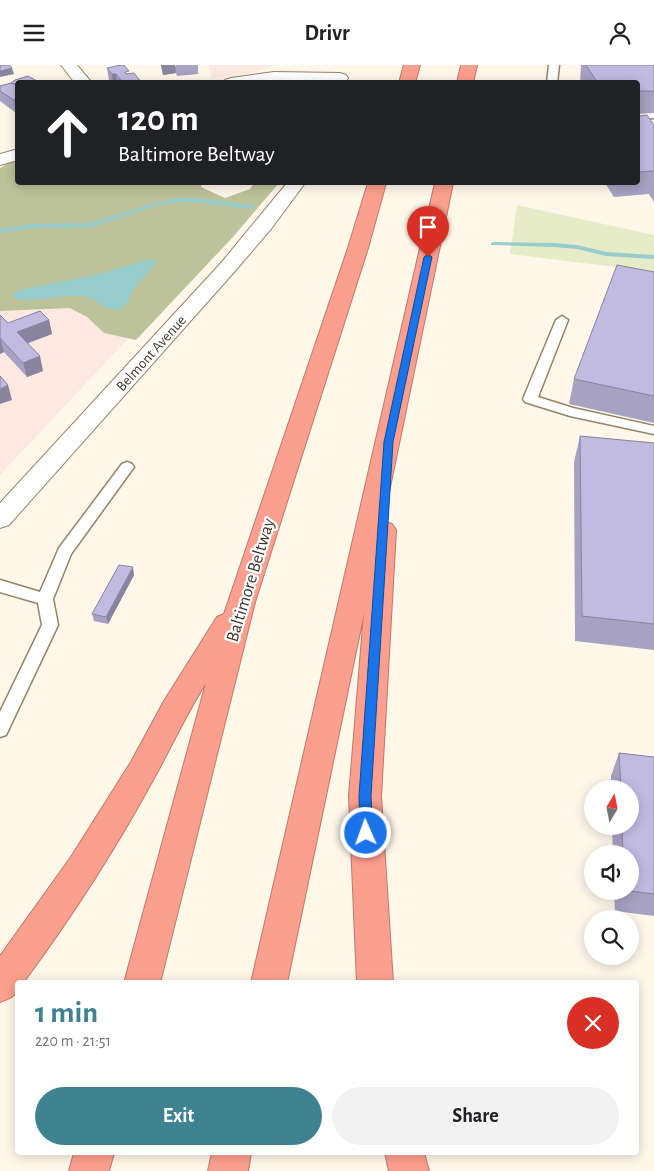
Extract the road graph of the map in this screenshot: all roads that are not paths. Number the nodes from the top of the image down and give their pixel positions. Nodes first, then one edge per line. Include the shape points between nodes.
1 (69, 65) edge
2 (412, 65) edge
3 (469, 65) edge
4 (554, 65) edge
5 (340, 75) edge
6 (82, 80) edge
7 (252, 80) edge
8 (408, 80) edge
9 (466, 80) edge
10 (552, 80) edge
11 (654, 115) edge
12 (640, 116) edge
13 (15, 155) edge
14 (0, 160) edge
15 (294, 185) edge
16 (377, 185) edge
17 (444, 185) edge
18 (562, 320) dead end
19 (654, 430) edge
20 (388, 442) junction
21 (127, 467) dead end
22 (0, 519) edge
23 (0, 586) edge
24 (45, 599) junction
25 (241, 601) junction
26 (0, 730) edge
27 (143, 980) edge
28 (270, 980) edge
29 (375, 980) edge
30 (0, 985) edge
31 (93, 1155) edge
32 (232, 1155) edge
33 (405, 1155) edge
34 (89, 1171) edge
35 (228, 1171) edge
36 (409, 1171) edge

1 - 6 street
2 - 8 highway
3 - 9 highway
4 - 10 lane
5 - 7 street
11 - 12 lane
13 - 14 street
15 - 22 street, Belmont Avenue via 228,267
16 - 25 highway, Baltimore Beltway
17 - 20 highway
18 - 19 lane via 530,399 570,412
20 - 28 highway
20 - 29 highway via 365,796
21 - 24 lane via 64,552
23 - 24 lane
24 - 26 lane via 50,625
25 - 27 highway, Baltimore Beltway
25 - 30 highway via 174,709 142,771 83,868 38,936
31 - 34 highway
32 - 35 highway
33 - 36 highway

